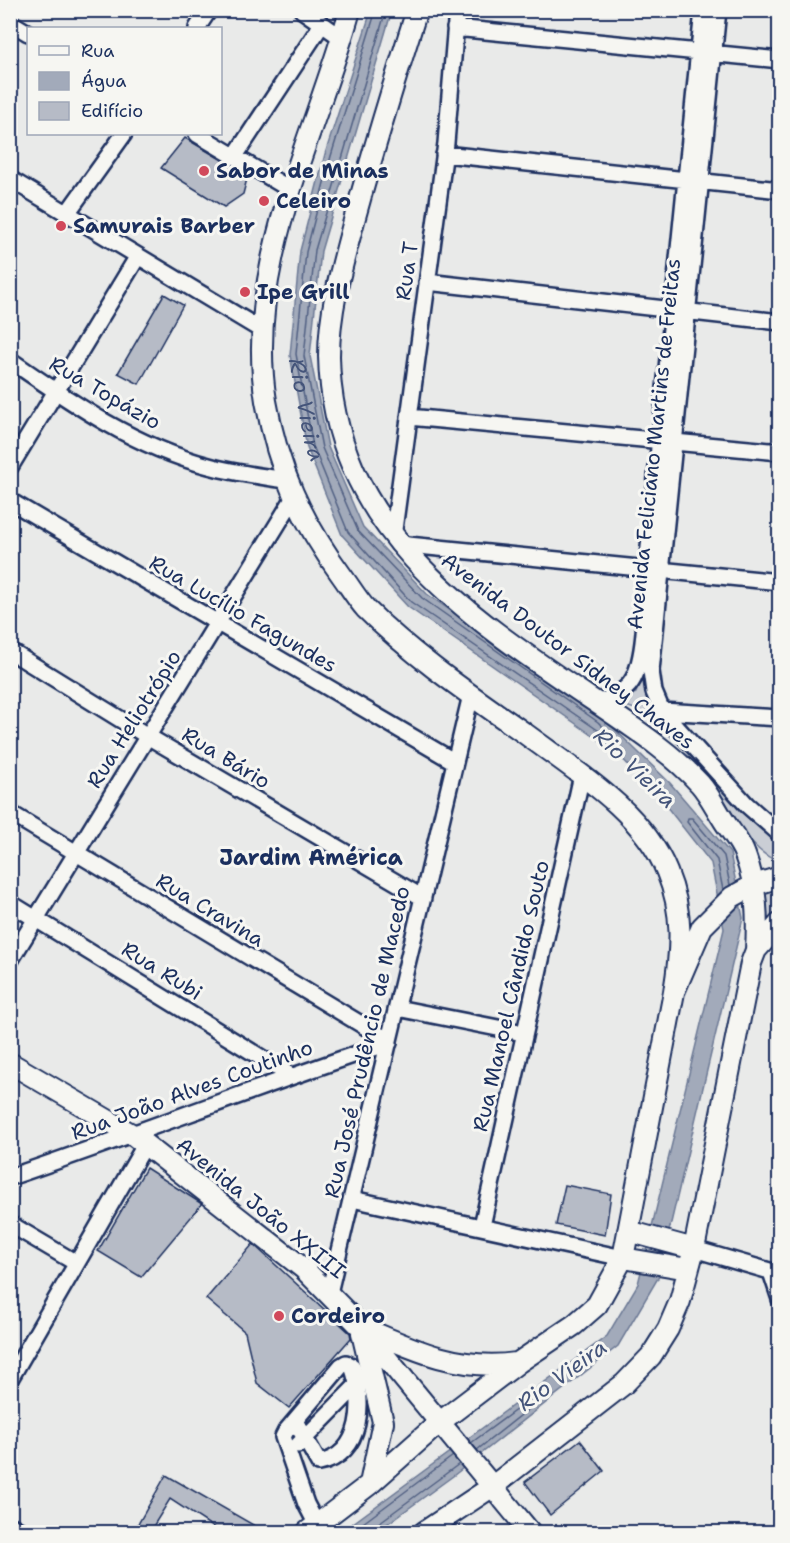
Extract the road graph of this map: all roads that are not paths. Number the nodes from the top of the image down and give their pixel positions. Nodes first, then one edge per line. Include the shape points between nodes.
1 (209, 10) edge
2 (302, 10) edge
3 (350, 10) edge
4 (417, 10) edge
5 (457, 10) edge
6 (703, 10) edge
7 (718, 10) edge
8 (10, 22) edge
9 (322, 24) junction
10 (197, 27) edge
11 (455, 28) junction
12 (27, 32) edge
13 (342, 38) junction
14 (705, 53) junction
15 (780, 60) edge
16 (123, 135) edge
17 (200, 135) edge
18 (444, 154) junction
19 (235, 156) junction
20 (10, 179) edge
21 (694, 183) junction
22 (291, 190) junction
23 (780, 190) edge
24 (68, 212) junction
25 (138, 256) junction
26 (427, 282) junction
27 (682, 311) junction
28 (780, 322) edge
29 (262, 331) junction
30 (10, 360) edge
31 (55, 391) junction
32 (409, 417) junction
33 (668, 441) junction
34 (780, 452) edge
35 (10, 466) edge
36 (286, 480) junction
37 (293, 499) junction
38 (10, 501) edge
39 (395, 540) junction
40 (653, 568) junction
41 (780, 582) edge
42 (217, 624) junction
43 (10, 651) edge
44 (471, 696) junction
45 (597, 703) junction
46 (662, 711) junction
47 (780, 718) edge
48 (149, 737) junction
49 (455, 762) junction
50 (582, 775) junction
51 (10, 813) edge
52 (780, 834) edge
53 (744, 852) junction
54 (75, 854) junction
55 (780, 872) edge
56 (780, 877) edge
57 (754, 885) junction
58 (423, 898) junction
59 (10, 903) edge
60 (37, 919) junction
61 (780, 923) edge
62 (756, 950) junction
63 (10, 961) edge
64 (674, 992) junction
65 (397, 1008) junction
66 (523, 1033) junction
67 (389, 1042) junction
68 (10, 1063) edge
69 (291, 1076) junction
70 (139, 1140) junction
71 (10, 1177) edge
72 (352, 1199) junction
73 (10, 1224) edge
74 (482, 1226) junction
75 (633, 1232) junction
76 (690, 1247) junction
77 (628, 1259) junction
78 (76, 1263) junction
79 (683, 1268) junction
80 (775, 1273) edge
81 (329, 1293) junction
82 (780, 1299) edge
83 (361, 1327) junction
84 (519, 1362) junction
85 (12, 1375) edge
86 (359, 1383) junction
87 (295, 1421) junction
88 (440, 1422) junction
89 (304, 1439) junction
90 (287, 1455) junction
91 (370, 1484) junction
92 (493, 1486) junction
93 (10, 1525) edge
94 (312, 1529) edge
95 (22, 1533) edge
96 (424, 1533) edge
97 (530, 1533) edge

1 - 10 street
2 - 9 street
3 - 13 main road
4 - 39 main road, Avenida Doutor Sidney Chaves via 371,156 336,288 329,355 344,444 360,484
5 - 11 street, Rua T
6 - 14 street, Avenida Feliciano Martins de Freitas
7 - 14 street, Avenida Feliciano Martins de Freitas
8 - 12 street
9 - 13 street
9 - 19 street
11 - 14 street
11 - 18 street, Rua T
13 - 22 main road
14 - 15 street
14 - 21 street, Avenida Feliciano Martins de Freitas
16 - 24 street
17 - 19 street
18 - 21 street
18 - 26 street, Rua T
19 - 22 street
20 - 24 street
21 - 23 street
21 - 27 street, Avenida Feliciano Martins de Freitas
22 - 29 main road via 275,244
24 - 25 street
25 - 29 street
25 - 31 street
26 - 27 street
26 - 32 street, Rua T
27 - 28 street
27 - 33 street, Avenida Feliciano Martins de Freitas
29 - 36 main road via 266,400
30 - 31 street, Rua Topázio
31 - 35 street
31 - 36 street, Rua Topázio via 116,429 172,454 208,466
32 - 33 street
32 - 39 street, Rua T
33 - 34 street
33 - 40 street, Avenida Feliciano Martins de Freitas
36 - 37 main road
37 - 42 street, Rua Heliotrópio
37 - 44 main road via 324,553 365,608
38 - 42 street, Rua Lucílio Fagundes
39 - 40 street
39 - 45 main road, Avenida Doutor Sidney Chaves via 434,582 516,648
40 - 41 street
40 - 45 street, Avenida Feliciano Martins de Freitas via 638,669 623,691
40 - 46 street, Avenida Feliciano Martins de Freitas via 651,671
42 - 48 street, Rua Heliotrópio
42 - 49 street, Rua Lucílio Fagundes
43 - 48 street, Rua Bário
44 - 49 street, Rua José Prudêncio de Macedo
44 - 50 main road
45 - 53 main road, Avenida Doutor Sidney Chaves via 700,784
46 - 47 street
46 - 52 street, Avenida Feliciano Martins de Freitas via 747,805
48 - 54 street, Rua Heliotrópio
48 - 58 street, Rua Bário
49 - 58 street, Rua José Prudêncio de Macedo
50 - 64 main road via 633,817 667,871 679,914 682,948
50 - 66 street, Rua Manoel Cândido Souto
51 - 54 street, Rua Cravina
53 - 55 main road
53 - 57 main road, Avenida Doutor Sidney Chaves
54 - 60 street, Rua Heliotrópio
54 - 67 street, Rua Cravina
56 - 57 main road
57 - 62 main road, Avenida Doutor Sidney Chaves via 759,911
57 - 64 main road via 732,897 702,927
58 - 65 street, Rua José Prudêncio de Macedo
59 - 60 street, Rua Rubi
60 - 63 street, Rua Heliotrópio
60 - 69 street, Rua Rubi
61 - 62 main road
62 - 76 main road, Avenida Doutor Sidney Chaves
64 - 75 main road
65 - 66 street
65 - 67 street, Rua José Prudêncio de Macedo
66 - 74 street, Rua Manoel Cândido Souto
67 - 69 street, Rua João Alves Coutinho
67 - 72 street, Rua José Prudêncio de Macedo
68 - 70 main road, Avenida João XXIII
69 - 70 street, Rua João Alves Coutinho
70 - 71 street, Rua João Alves Coutinho
70 - 78 street
70 - 81 main road, Avenida João XXIII via 304,1269
72 - 74 street
72 - 81 street, Rua José Prudêncio de Macedo
73 - 78 street
74 - 77 street
75 - 76 main road
75 - 77 main road
76 - 79 main road, Avenida Doutor Sidney Chaves
76 - 80 street
77 - 79 main road
77 - 84 main road via 597,1305
78 - 85 street
79 - 92 main road, Avenida Doutor Sidney Chaves via 680,1301 651,1356 624,1384
80 - 82 street
81 - 83 main road, Avenida João XXIII
83 - 84 main road via 426,1355 467,1365
83 - 88 main road, Avenida João XXIII
83 - 91 main road via 383,1422
84 - 88 main road
86 - 87 street via 352,1366 346,1363
86 - 89 street
86 - 89 street via 359,1420 351,1440 333,1460 319,1463
87 - 89 street
87 - 90 street via 283,1437
88 - 91 main road
88 - 92 main road, Avenida João XXIII
89 - 90 street
90 - 94 street
91 - 94 main road
92 - 96 main road, Avenida Doutor Sidney Chaves
92 - 97 main road, Avenida João XXIII
93 - 95 street

